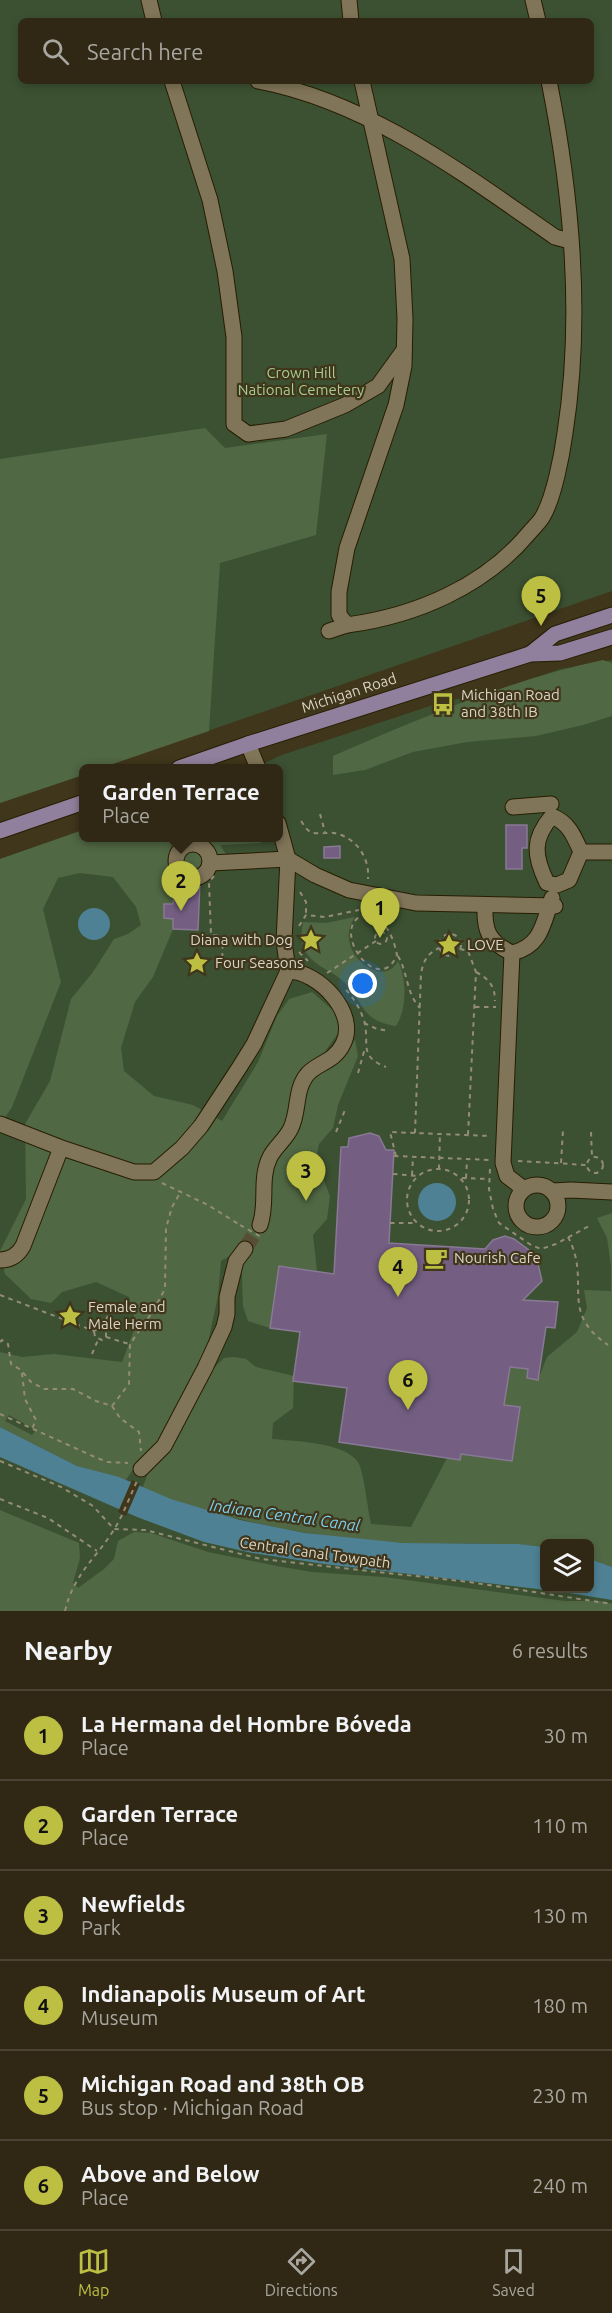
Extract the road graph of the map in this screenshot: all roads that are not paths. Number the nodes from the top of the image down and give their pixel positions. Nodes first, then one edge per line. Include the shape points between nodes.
1 (149, 0) edge
2 (349, 0) edge
3 (533, 0) edge
4 (153, 18) edge
5 (351, 18) edge
6 (537, 18) edge
7 (173, 84) edge
8 (274, 84) edge
9 (363, 84) edge
10 (550, 84) edge
11 (370, 120) junction
12 (570, 242) junction
13 (404, 350) junction
14 (378, 386) junction
15 (398, 395) junction
16 (612, 615) edge
17 (347, 625) junction
18 (328, 631) dead end
19 (612, 637) edge
20 (530, 654) junction
21 (248, 744) junction
22 (190, 764) edge
23 (256, 764) edge
24 (79, 804) edge
25 (551, 804) dead end
26 (513, 807) dead end
27 (0, 831) edge
28 (283, 839) edge
29 (580, 852) junction
30 (612, 852) edge
31 (288, 859) junction
32 (214, 868) road end
33 (557, 885) junction
34 (485, 905) junction
35 (552, 905) junction
36 (512, 953) junction
37 (288, 972) junction
38 (0, 1124) edge
39 (61, 1148) junction
40 (524, 1189) junction
41 (553, 1191) junction
42 (612, 1192) edge
43 (262, 1231) tunnel mouth
44 (245, 1249) tunnel mouth
45 (0, 1260) edge
46 (140, 1473) road end

1 - 4 lane
2 - 5 lane
3 - 6 lane
7 - 14 lane via 210,200 225,271 234,337 234,424 248,434 286,429 345,405
8 - 11 lane
9 - 11 lane
10 - 12 lane via 565,171
11 - 12 lane via 465,176 555,237
11 - 13 lane via 402,260
12 - 17 lane via 572,390 561,462 544,516 515,550 480,578 435,602 380,621
13 - 14 lane
13 - 15 lane
14 - 15 lane via 389,386
15 - 17 lane via 347,548 339,615
16 - 20 main road, Michigan Road via 555,634
17 - 18 lane
19 - 20 main road, Michigan Road via 560,653
20 - 21 main road, Michigan Road
21 - 22 main road, Michigan Road
21 - 23 lane
24 - 27 main road
25 - 26 lane
28 - 31 lane
29 - 30 lane
29 - 33 lane via 569,880
29 - 33 lane via 563,820 552,816 542,828 536,849 547,883
31 - 32 lane
31 - 34 lane via 349,890 416,903
31 - 37 lane via 284,941
33 - 35 lane
34 - 35 lane
34 - 36 lane via 492,941
35 - 36 lane via 539,938 529,947
36 - 40 lane via 503,1163 507,1176
37 - 39 lane via 254,1044 220,1099 182,1148 154,1172 134,1172
37 - 43 lane via 312,977 326,987 341,1009 347,1028 337,1054 307,1073 299,1088 292,1127 270,1156 264,1174
38 - 39 lane
39 - 45 lane via 19,1254
40 - 41 lane via 540,1184
40 - 41 lane via 516,1209 522,1222 532,1227 547,1226 557,1215 559,1206
41 - 42 lane
44 - 46 lane via 236,1261 224,1327 205,1368 164,1446

